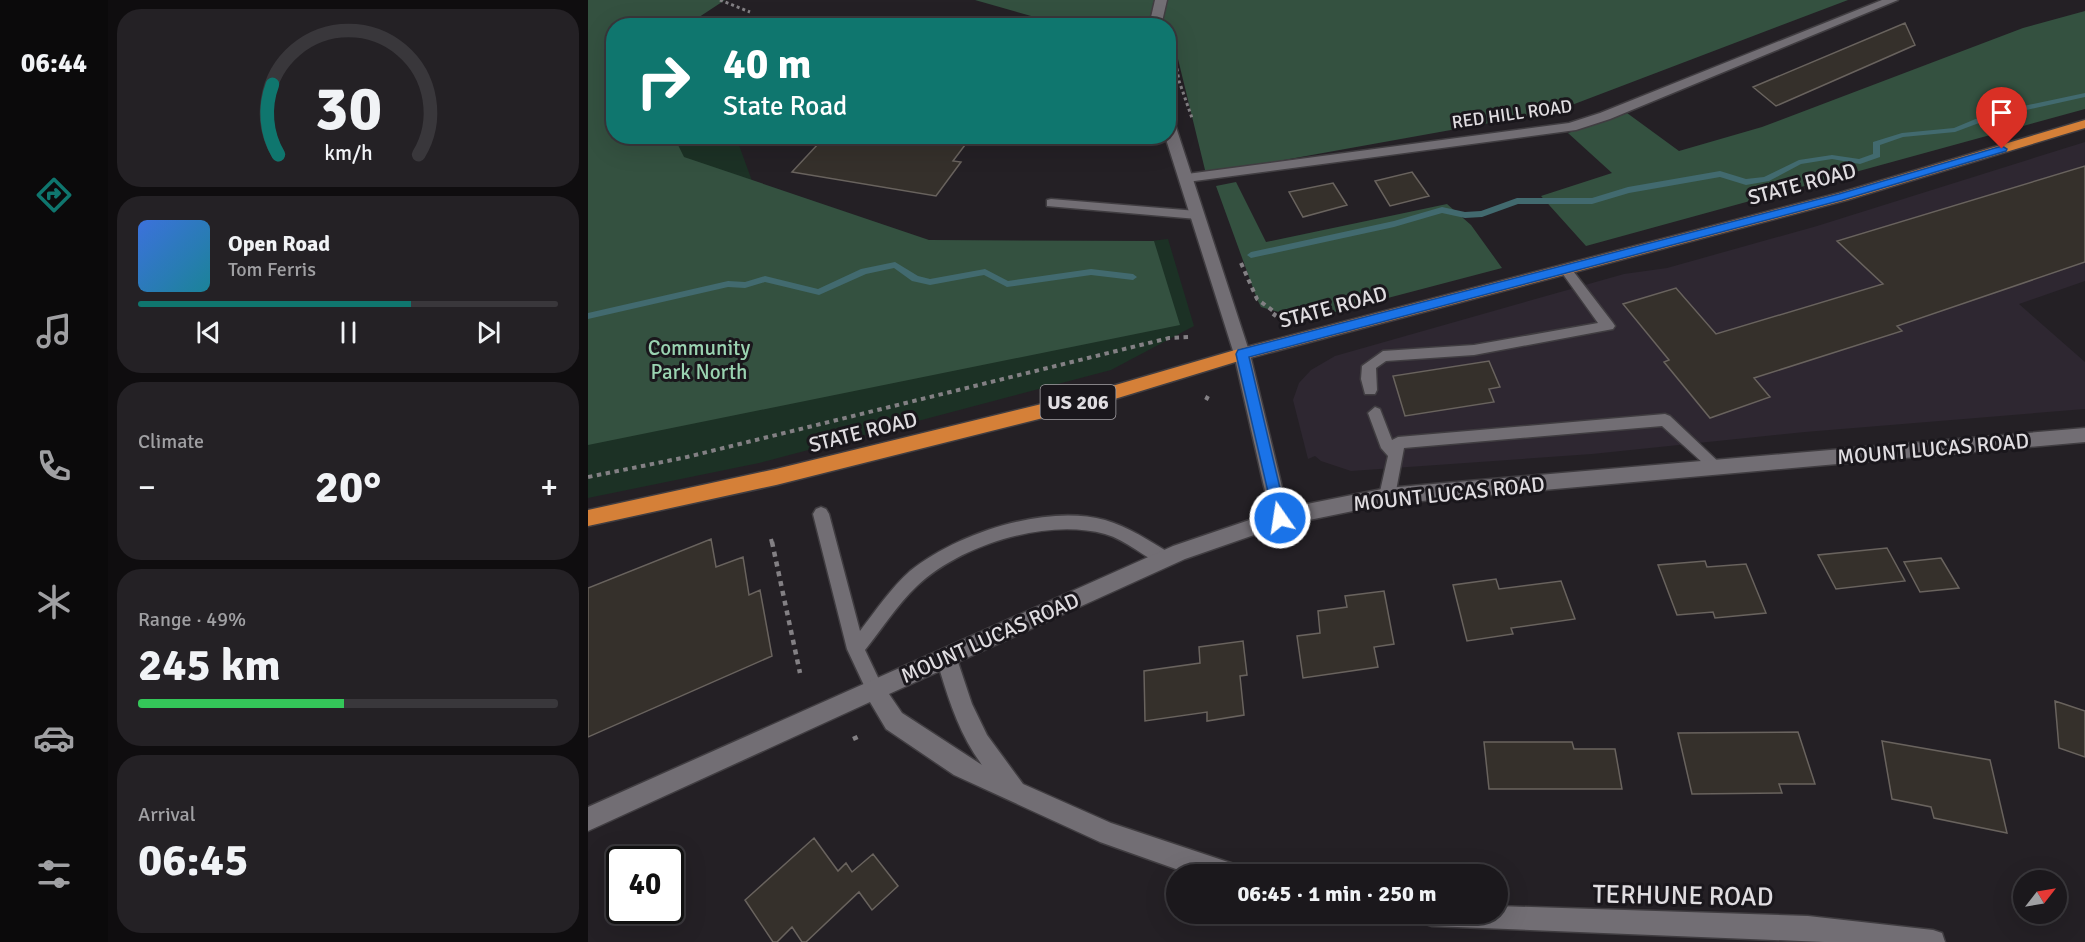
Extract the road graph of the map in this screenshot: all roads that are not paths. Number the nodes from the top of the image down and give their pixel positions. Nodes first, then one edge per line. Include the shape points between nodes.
1 (1161, 0) edge
2 (1892, 0) edge
3 (1157, 18) edge
4 (2085, 124) edge
5 (1175, 144) edge
6 (1187, 178) junction
7 (1051, 203) dead end
8 (1197, 215) junction
9 (1566, 270) junction
10 (1242, 354) junction
11 (1370, 390) dead end
12 (1375, 413) dead end
13 (2085, 435) edge
14 (1395, 453) junction
15 (1718, 468) junction
16 (1387, 496) junction
17 (821, 514) dead end
18 (588, 518) edge
19 (1280, 518) junction
20 (1165, 559) junction
21 (856, 649) junction
22 (946, 658) junction
23 (875, 690) junction
24 (1016, 790) junction
25 (588, 819) edge
26 (1193, 864) edge
27 (1508, 920) edge
28 (1826, 935) edge
29 (1933, 942) edge

1 - 3 street
2 - 6 street, RED HILL ROAD via 1571,127
4 - 9 highway, STATE ROAD / US 206 via 1842,197
5 - 6 street
6 - 8 street
7 - 8 lane
8 - 10 street
9 - 10 highway, STATE ROAD / US 206
9 - 11 lane via 1608,326 1474,350 1383,356 1369,366
10 - 18 highway, STATE ROAD / US 206 via 1095,398 776,477
10 - 19 street
12 - 14 lane via 1388,448
13 - 15 street, MOUNT LUCAS ROAD
14 - 15 lane via 1398,443 1665,420
14 - 16 lane
15 - 16 street, MOUNT LUCAS ROAD
16 - 19 street, MOUNT LUCAS ROAD
17 - 21 lane
19 - 20 street, MOUNT LUCAS ROAD
20 - 21 lane via 1122,534 1097,525 1026,525 958,549 917,575
20 - 22 street, MOUNT LUCAS ROAD
21 - 23 lane
22 - 23 street, MOUNT LUCAS ROAD
22 - 24 street via 962,708 979,743
23 - 24 street via 894,721 962,767
23 - 25 street, MOUNT LUCAS ROAD
24 - 26 street via 1108,834
27 - 28 street, TERHUNE ROAD via 1767,924
28 - 29 street, TERHUNE ROAD

